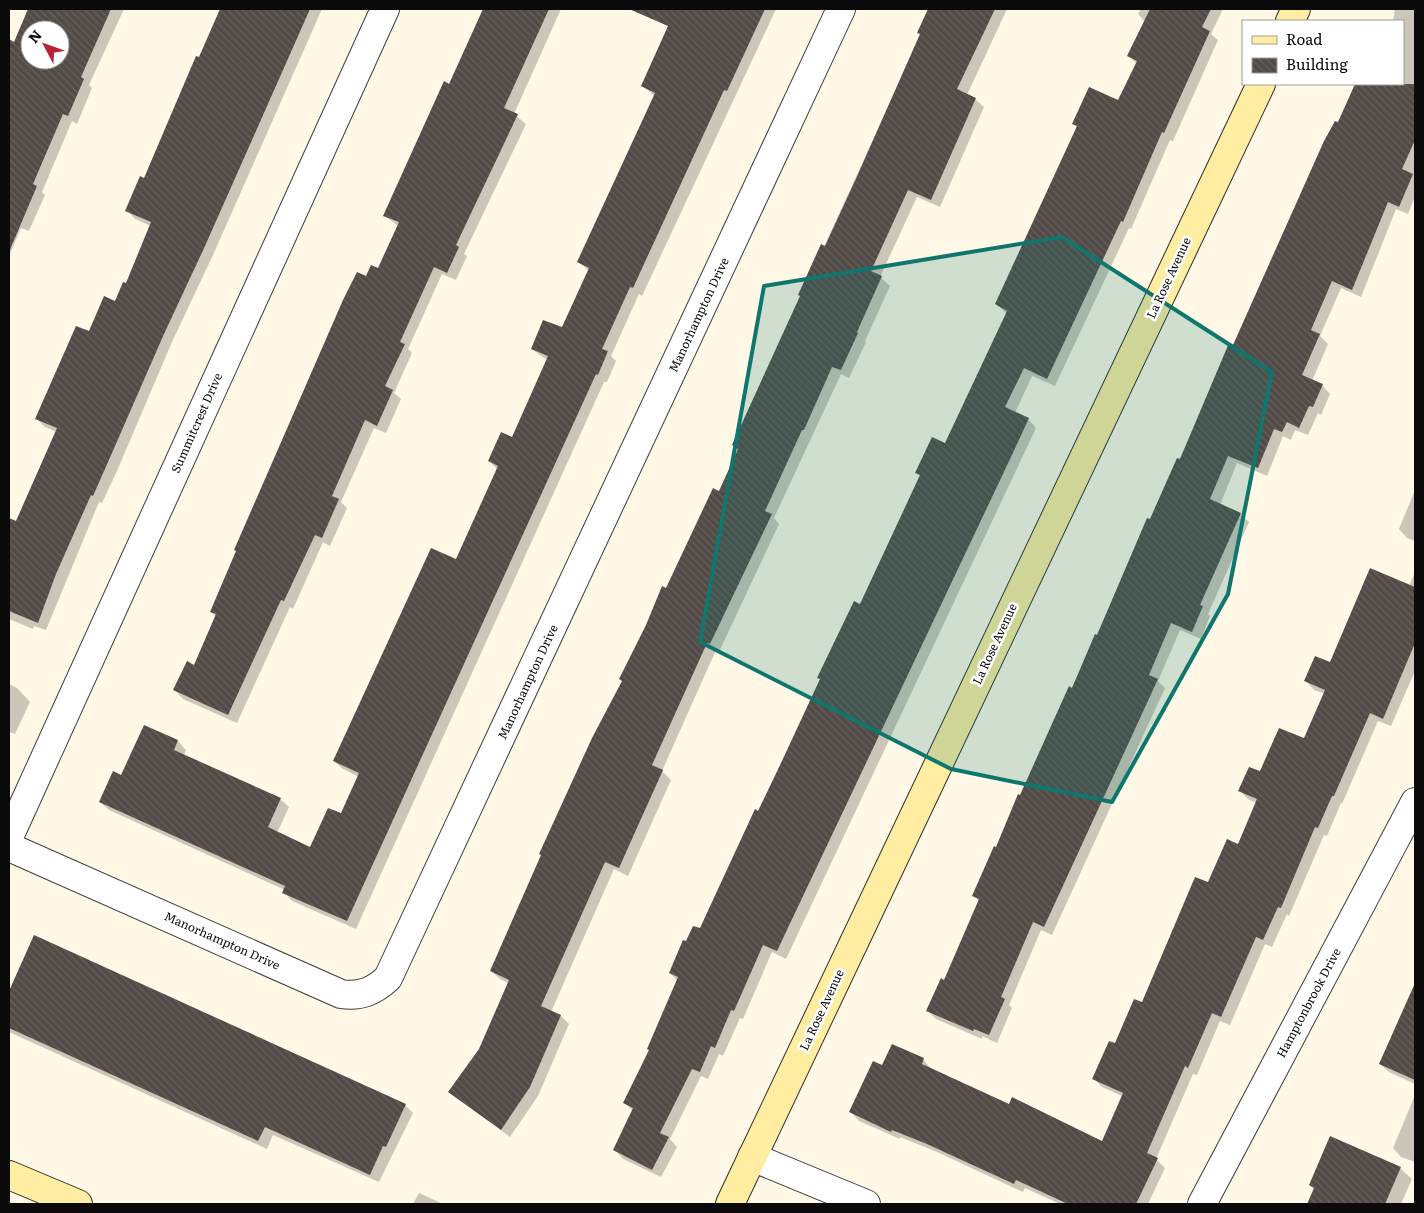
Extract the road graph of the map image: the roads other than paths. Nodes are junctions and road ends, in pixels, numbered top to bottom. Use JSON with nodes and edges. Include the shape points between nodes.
{"nodes":[{"id":1,"x":385,"y":9,"type":"edge"},
{"id":2,"x":841,"y":9,"type":"edge"},
{"id":3,"x":1261,"y":85,"type":"edge"},
{"id":4,"x":1415,"y":802,"type":"edge"},
{"id":5,"x":9,"y":837,"type":"edge"},
{"id":6,"x":9,"y":847,"type":"edge"},
{"id":7,"x":752,"y":1157,"type":"junction"},
{"id":8,"x":9,"y":1175,"type":"edge"},
{"id":9,"x":78,"y":1204,"type":"edge"},
{"id":10,"x":730,"y":1204,"type":"edge"},
{"id":11,"x":866,"y":1204,"type":"edge"},
{"id":12,"x":1202,"y":1204,"type":"edge"}],
"edges":[{"from":1,"to":5,"type":"street","name":"Summitcrest Drive"},
{"from":2,"to":6,"type":"street","name":"Manorhampton Drive","via":[[388,978],[366,993],[354,996],[341,994]]},
{"from":3,"to":7,"type":"street","name":"La Rose Avenue"},
{"from":4,"to":12,"type":"street","name":"Hamptonbrook Drive"},
{"from":7,"to":10,"type":"street","name":"La Rose Avenue"},
{"from":7,"to":11,"type":"street"},
{"from":8,"to":9,"type":"street"}]}
